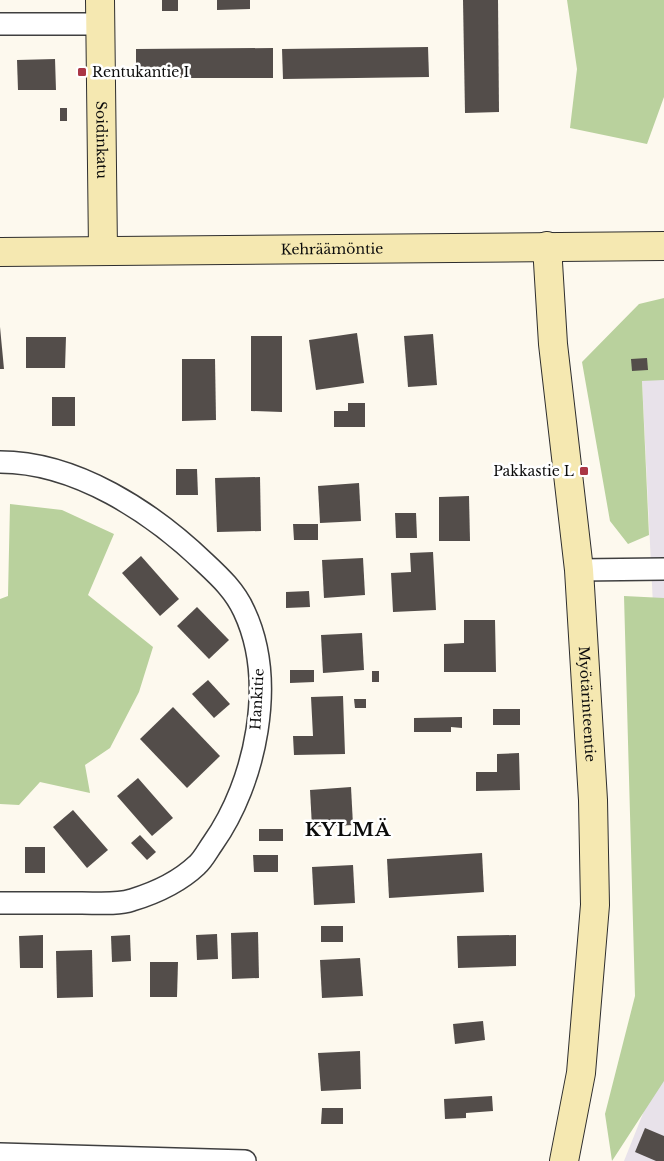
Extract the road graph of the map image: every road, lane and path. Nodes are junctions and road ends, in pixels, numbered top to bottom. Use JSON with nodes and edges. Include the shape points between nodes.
{"nodes":[{"id":1,"x":100,"y":12,"type":"edge"},
{"id":2,"x":0,"y":24,"type":"edge"},
{"id":3,"x":547,"y":246,"type":"junction"},
{"id":4,"x":664,"y":246,"type":"edge"},
{"id":5,"x":103,"y":250,"type":"junction"},
{"id":6,"x":0,"y":252,"type":"edge"},
{"id":7,"x":0,"y":462,"type":"edge"},
{"id":8,"x":664,"y":569,"type":"edge"},
{"id":9,"x":579,"y":570,"type":"junction"},
{"id":10,"x":0,"y":904,"type":"edge"},
{"id":11,"x":0,"y":1154,"type":"edge"},
{"id":12,"x":245,"y":1161,"type":"edge"},
{"id":13,"x":564,"y":1161,"type":"edge"}],
"edges":[{"from":1,"to":2,"type":"street"},
{"from":1,"to":5,"type":"street","name":"Soidinkatu"},
{"from":3,"to":4,"type":"street","name":"Kehräämöntie"},
{"from":3,"to":5,"type":"street","name":"Kehräämöntie"},
{"from":3,"to":9,"type":"street","name":"Myötärinteentie","via":[[552,344]]},
{"from":5,"to":6,"type":"street","name":"Kehräämöntie"},
{"from":7,"to":10,"type":"street","name":"Hankitie","via":[[50,468],[90,483],[157,522],[228,585],[253,632],[259,668],[258,724],[236,804],[198,865],[166,887],[130,901]]},
{"from":8,"to":9,"type":"street"},
{"from":9,"to":13,"type":"street","name":"Myötärinteentie","via":[[595,905],[581,1073]]},
{"from":11,"to":12,"type":"street"}]}
